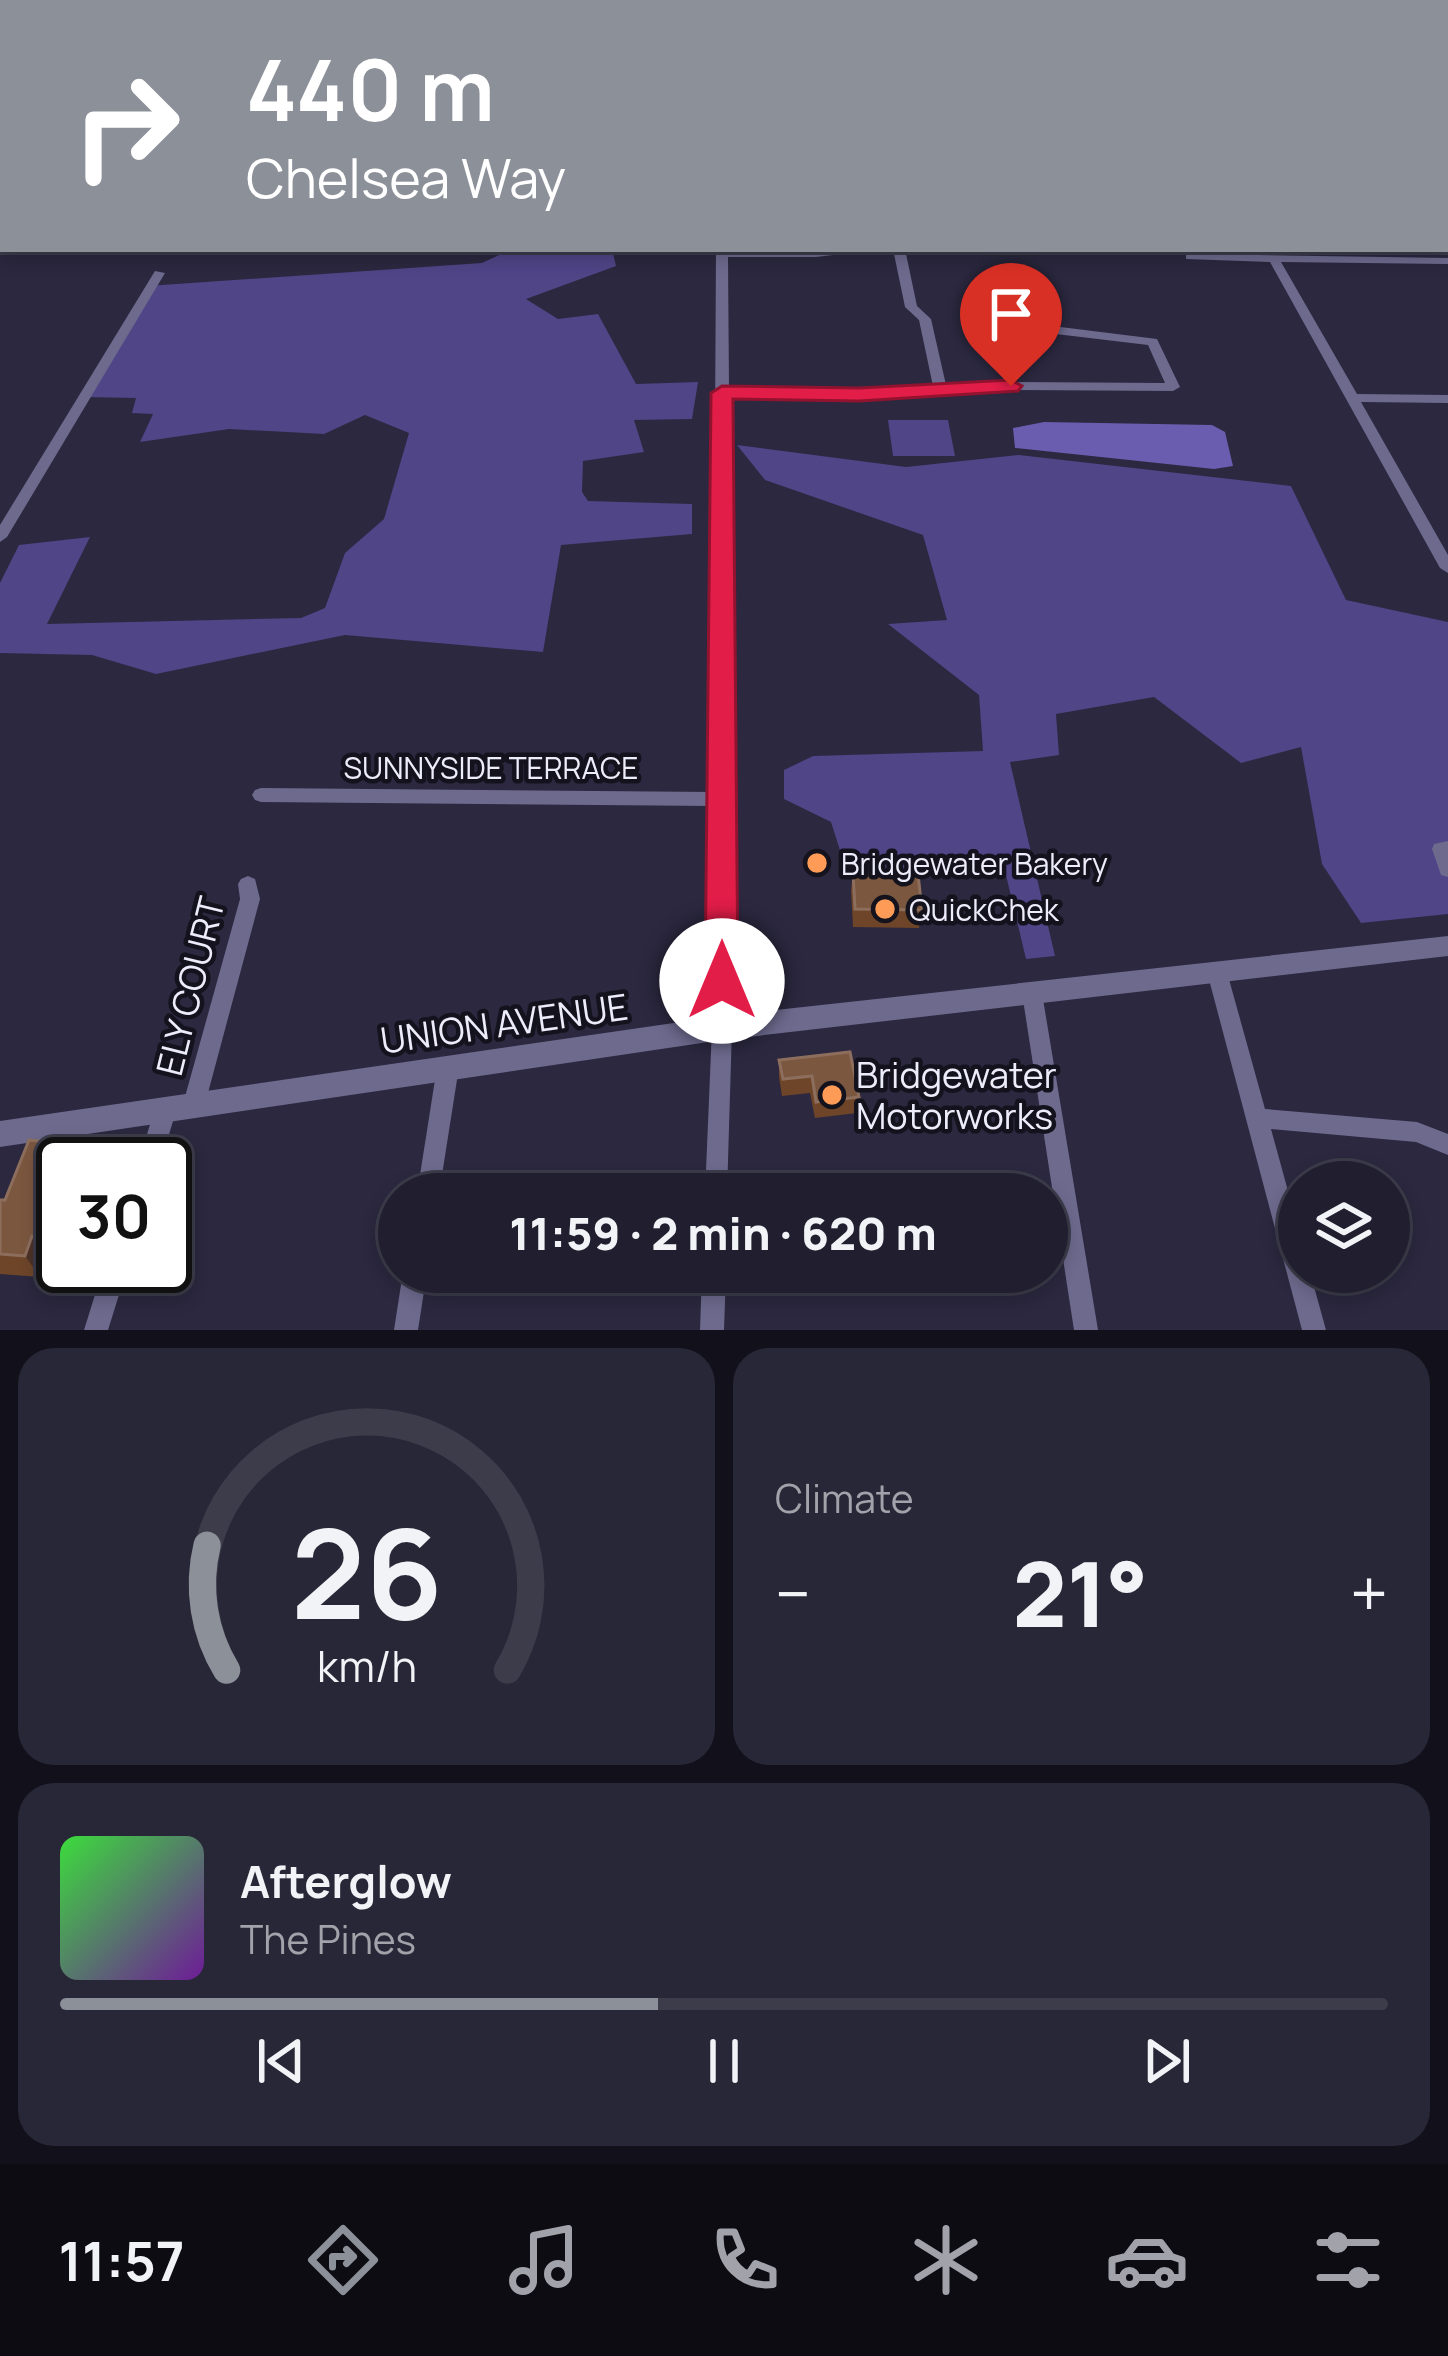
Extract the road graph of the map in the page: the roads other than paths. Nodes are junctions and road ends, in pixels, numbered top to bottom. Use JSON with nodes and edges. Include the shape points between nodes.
{"nodes":[{"id":1,"x":722,"y":252,"type":"edge"},
{"id":2,"x":753,"y":252,"type":"edge"},
{"id":3,"x":833,"y":252,"type":"edge"},
{"id":4,"x":900,"y":252,"type":"edge"},
{"id":5,"x":1190,"y":257,"type":"dead end"},
{"id":6,"x":1274,"y":260,"type":"junction"},
{"id":7,"x":1448,"y":261,"type":"edge"},
{"id":8,"x":159,"y":273,"type":"dead end"},
{"id":9,"x":1011,"y":386,"type":"junction"},
{"id":10,"x":940,"y":388,"type":"junction"},
{"id":11,"x":722,"y":393,"type":"junction"},
{"id":12,"x":1352,"y":398,"type":"junction"},
{"id":13,"x":1448,"y":399,"type":"edge"},
{"id":14,"x":0,"y":537,"type":"edge"},
{"id":15,"x":1448,"y":568,"type":"edge"},
{"id":16,"x":261,"y":794,"type":"dead end"},
{"id":17,"x":722,"y":799,"type":"junction"},
{"id":18,"x":1448,"y":848,"type":"edge"},
{"id":19,"x":1448,"y":870,"type":"edge"},
{"id":20,"x":248,"y":884,"type":"dead end"},
{"id":21,"x":1448,"y":946,"type":"edge"},
{"id":22,"x":1217,"y":972,"type":"junction"},
{"id":23,"x":1032,"y":993,"type":"junction"},
{"id":24,"x":722,"y":1028,"type":"junction"},
{"id":25,"x":448,"y":1067,"type":"junction"},
{"id":26,"x":180,"y":1106,"type":"junction"},
{"id":27,"x":1256,"y":1118,"type":"junction"},
{"id":28,"x":0,"y":1134,"type":"edge"},
{"id":29,"x":163,"y":1137,"type":"edge"},
{"id":30,"x":1448,"y":1145,"type":"edge"},
{"id":31,"x":431,"y":1173,"type":"edge"},
{"id":32,"x":717,"y":1173,"type":"edge"},
{"id":33,"x":108,"y":1293,"type":"edge"},
{"id":34,"x":412,"y":1293,"type":"edge"},
{"id":35,"x":713,"y":1293,"type":"edge"},
{"id":36,"x":96,"y":1330,"type":"edge"},
{"id":37,"x":406,"y":1330,"type":"edge"},
{"id":38,"x":712,"y":1330,"type":"edge"},
{"id":39,"x":1086,"y":1330,"type":"edge"},
{"id":40,"x":1314,"y":1330,"type":"edge"}],
"edges":[{"from":1,"to":11,"type":"street"},
{"from":2,"to":3,"type":"street"},
{"from":4,"to":10,"type":"street"},
{"from":5,"to":6,"type":"street"},
{"from":6,"to":7,"type":"street"},
{"from":6,"to":12,"type":"street"},
{"from":8,"to":14,"type":"street"},
{"from":9,"to":9,"type":"street","via":[[1057,387],[1173,387],[1153,342],[1004,324],[995,328]]},
{"from":9,"to":10,"type":"street"},
{"from":10,"to":11,"type":"street"},
{"from":11,"to":17,"type":"street"},
{"from":12,"to":13,"type":"street"},
{"from":12,"to":15,"type":"street"},
{"from":16,"to":17,"type":"street","name":"SUNNYSIDE TERRACE"},
{"from":17,"to":24,"type":"street"},
{"from":18,"to":19,"type":"street","via":[[1441,849]]},
{"from":20,"to":26,"type":"street","name":"ELY COURT","via":[[250,899]]},
{"from":21,"to":22,"type":"street","name":"UNION AVENUE"},
{"from":22,"to":23,"type":"street","name":"UNION AVENUE"},
{"from":22,"to":27,"type":"street"},
{"from":23,"to":24,"type":"street","name":"UNION AVENUE"},
{"from":23,"to":39,"type":"street"},
{"from":24,"to":25,"type":"street","name":"UNION AVENUE"},
{"from":24,"to":32,"type":"street"},
{"from":25,"to":26,"type":"street","name":"UNION AVENUE"},
{"from":25,"to":31,"type":"street"},
{"from":26,"to":28,"type":"street","name":"UNION AVENUE"},
{"from":26,"to":29,"type":"street","name":"ELY COURT"},
{"from":27,"to":30,"type":"street","via":[[1417,1132]]},
{"from":27,"to":40,"type":"street"},
{"from":33,"to":36,"type":"street"},
{"from":34,"to":37,"type":"street"},
{"from":35,"to":38,"type":"street"}]}
